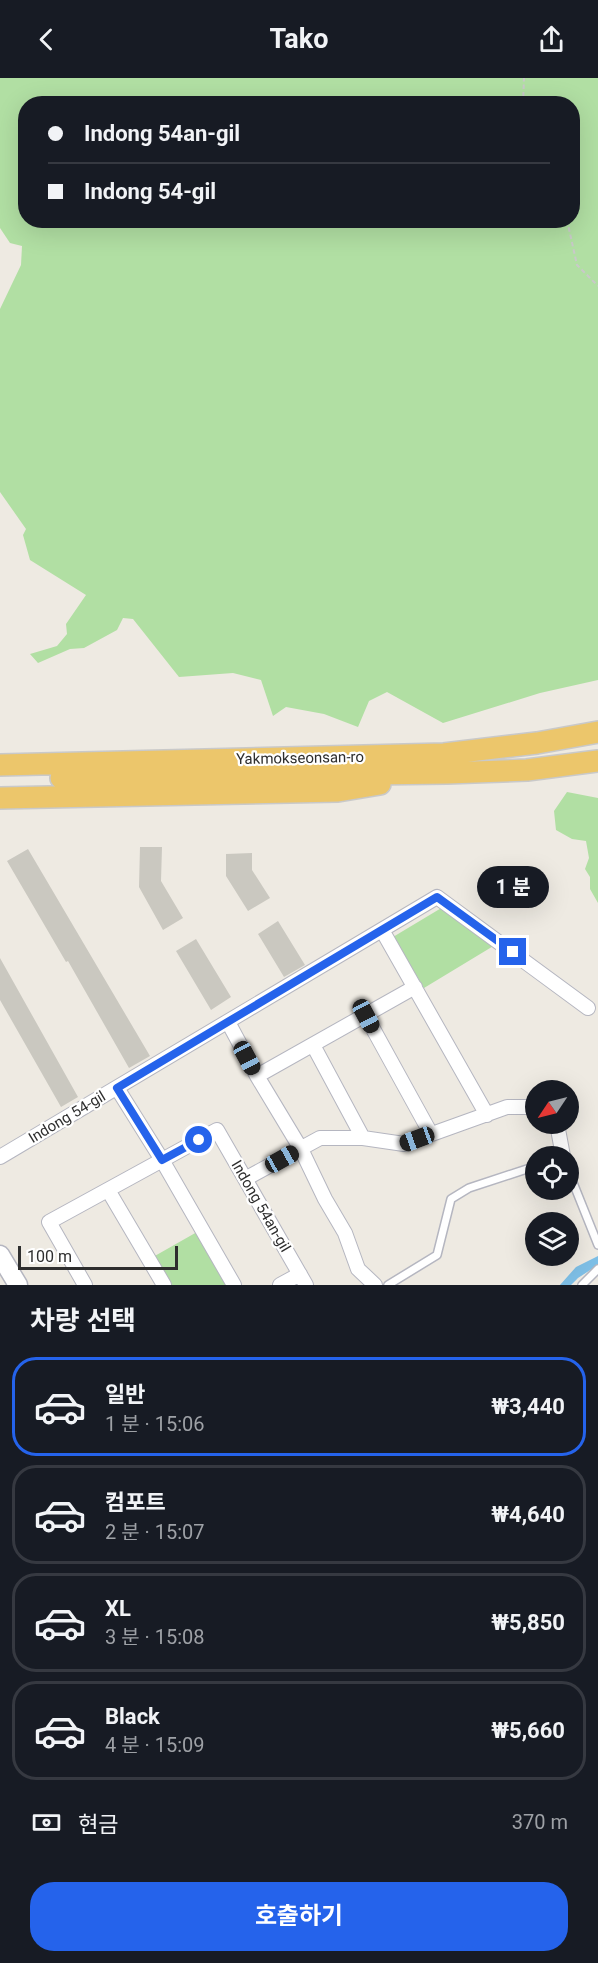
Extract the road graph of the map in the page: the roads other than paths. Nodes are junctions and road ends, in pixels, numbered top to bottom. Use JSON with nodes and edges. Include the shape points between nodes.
{"nodes":[{"id":1,"x":598,"y":732,"type":"edge"},
{"id":2,"x":0,"y":753,"type":"edge"},
{"id":3,"x":598,"y":761,"type":"edge"},
{"id":4,"x":445,"y":764,"type":"junction"},
{"id":5,"x":0,"y":765,"type":"edge"},
{"id":6,"x":0,"y":779,"type":"edge"},
{"id":7,"x":0,"y":798,"type":"edge"},
{"id":8,"x":382,"y":930,"type":"junction"},
{"id":9,"x":415,"y":987,"type":"junction"},
{"id":10,"x":593,"y":1009,"type":"edge"},
{"id":11,"x":366,"y":1016,"type":"junction"},
{"id":12,"x":228,"y":1022,"type":"junction"},
{"id":13,"x":314,"y":1045,"type":"junction"},
{"id":14,"x":257,"y":1076,"type":"junction"},
{"id":15,"x":117,"y":1088,"type":"junction"},
{"id":16,"x":525,"y":1107,"type":"edge"},
{"id":17,"x":487,"y":1114,"type":"junction"},
{"id":18,"x":431,"y":1134,"type":"junction"},
{"id":19,"x":363,"y":1138,"type":"junction"},
{"id":20,"x":301,"y":1149,"type":"junction"},
{"id":21,"x":0,"y":1157,"type":"edge"},
{"id":22,"x":162,"y":1160,"type":"junction"},
{"id":23,"x":525,"y":1170,"type":"edge"},
{"id":24,"x":245,"y":1179,"type":"junction"},
{"id":25,"x":108,"y":1190,"type":"junction"},
{"id":26,"x":579,"y":1199,"type":"edge"},
{"id":27,"x":598,"y":1245,"type":"edge"},
{"id":28,"x":0,"y":1255,"type":"edge"},
{"id":29,"x":598,"y":1269,"type":"edge"},
{"id":30,"x":303,"y":1279,"type":"edge"},
{"id":31,"x":18,"y":1285,"type":"edge"},
{"id":32,"x":85,"y":1285,"type":"edge"},
{"id":33,"x":164,"y":1285,"type":"edge"},
{"id":34,"x":234,"y":1285,"type":"edge"},
{"id":35,"x":280,"y":1285,"type":"edge"},
{"id":36,"x":375,"y":1285,"type":"edge"},
{"id":37,"x":388,"y":1285,"type":"edge"},
{"id":38,"x":582,"y":1285,"type":"edge"}],
"edges":[{"from":1,"to":4,"type":"highway","name":"Yakmokseonsan-ro"},
{"from":2,"to":4,"type":"highway","via":[[205,747]]},
{"from":3,"to":4,"type":"highway","name":"Yakmokseonsan-ro","via":[[527,770]]},
{"from":4,"to":5,"type":"highway","name":"Yakmokseonsan-ro"},
{"from":4,"to":6,"type":"highway","name":"Yakmokseonsan-ro"},
{"from":4,"to":7,"type":"highway","via":[[338,792]]},
{"from":8,"to":9,"type":"street"},
{"from":8,"to":10,"type":"street","name":"Indong 54-gil","via":[[437,897]]},
{"from":8,"to":12,"type":"street","name":"Indong 54-gil"},
{"from":9,"to":11,"type":"street"},
{"from":9,"to":17,"type":"street"},
{"from":11,"to":13,"type":"street"},
{"from":11,"to":18,"type":"street"},
{"from":12,"to":14,"type":"street"},
{"from":12,"to":15,"type":"street","name":"Indong 54-gil"},
{"from":13,"to":14,"type":"street"},
{"from":13,"to":19,"type":"street"},
{"from":14,"to":20,"type":"street"},
{"from":15,"to":21,"type":"street","name":"Indong 54-gil"},
{"from":15,"to":22,"type":"street"},
{"from":16,"to":17,"type":"street","via":[[507,1107]]},
{"from":17,"to":18,"type":"street"},
{"from":18,"to":19,"type":"street","via":[[404,1144]]},
{"from":19,"to":20,"type":"street","via":[[321,1138]]},
{"from":20,"to":24,"type":"street"},
{"from":20,"to":36,"type":"street","via":[[345,1233],[358,1269]]},
{"from":22,"to":24,"type":"street","name":"Indong 54an-gil","via":[[218,1130]]},
{"from":22,"to":25,"type":"street","name":"Indong 54an-gil"},
{"from":22,"to":34,"type":"street"},
{"from":23,"to":37,"type":"lane","via":[[469,1188],[451,1199],[437,1255]]},
{"from":24,"to":30,"type":"street","name":"Indong 54an-gil"},
{"from":25,"to":32,"type":"street","name":"Indong 54an-gil","via":[[49,1222]]},
{"from":25,"to":33,"type":"street"},
{"from":26,"to":27,"type":"lane"},
{"from":28,"to":31,"type":"main road"},
{"from":29,"to":38,"type":"lane"},
{"from":30,"to":35,"type":"street","name":"Indong 54an-gil"}]}
